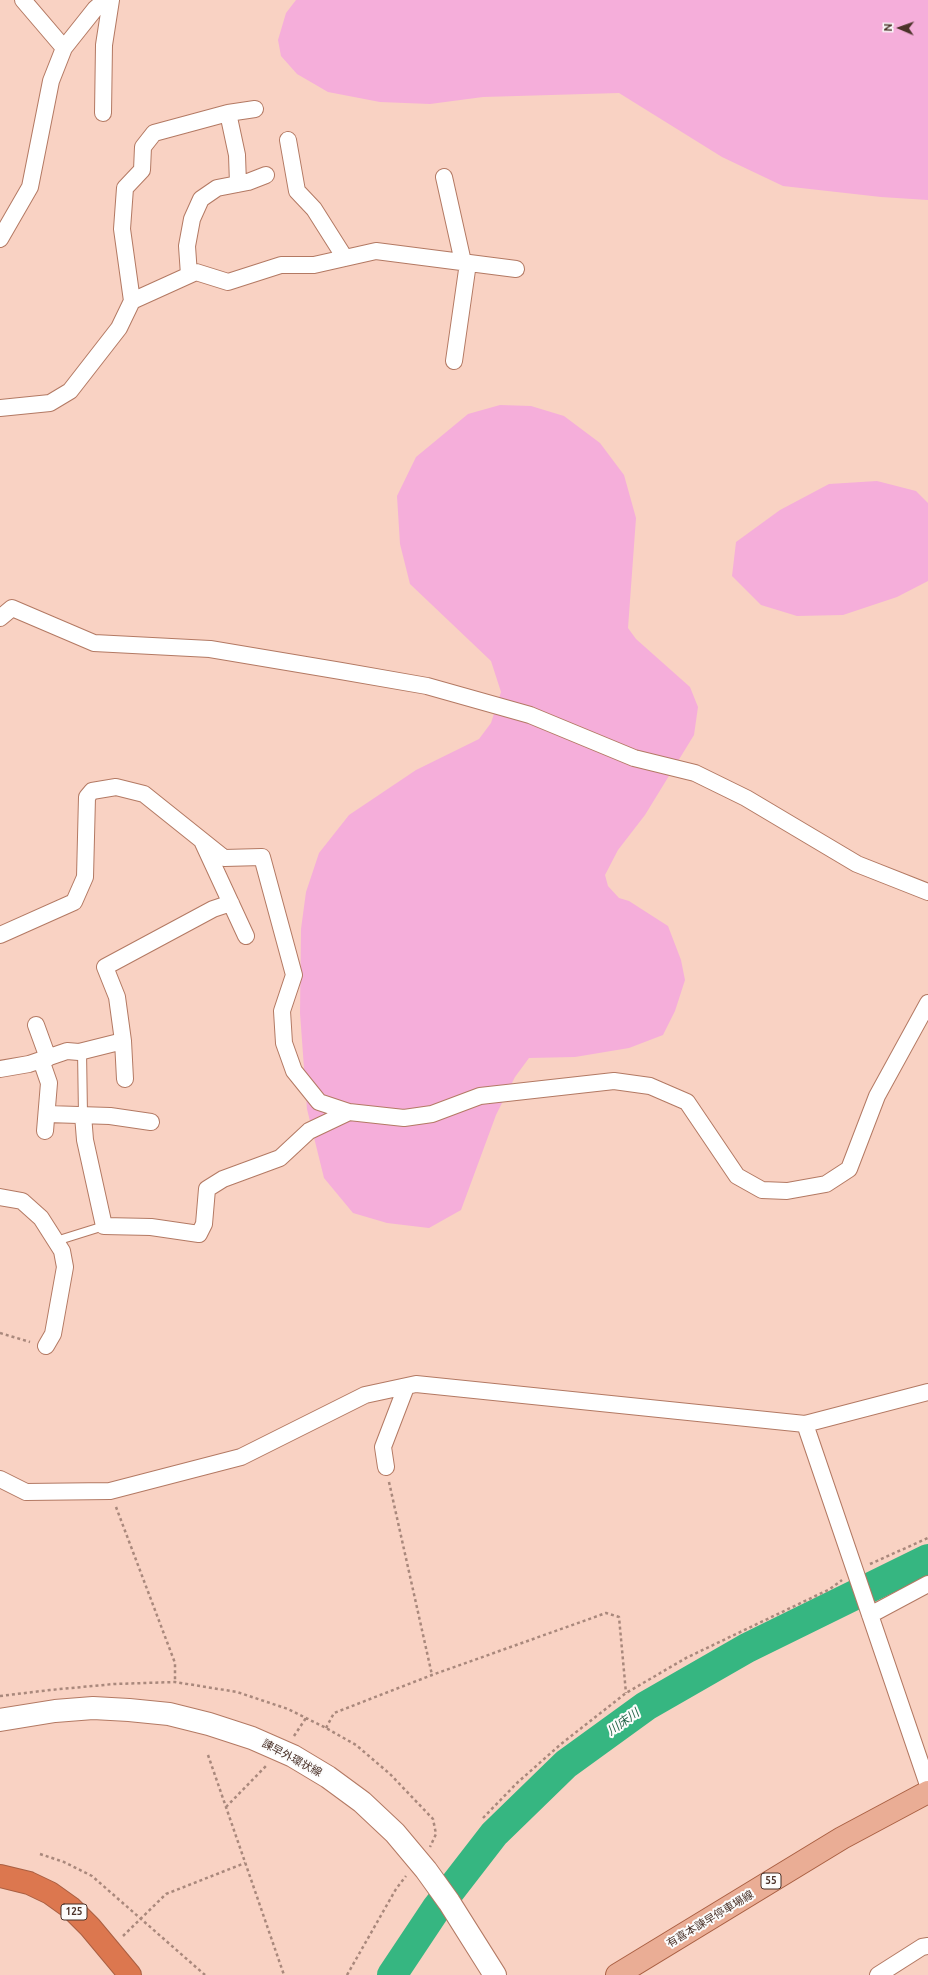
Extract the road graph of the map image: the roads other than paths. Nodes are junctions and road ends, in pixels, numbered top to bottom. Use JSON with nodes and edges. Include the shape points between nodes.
{"nodes":[{"id":1,"x":23,"y":0,"type":"edge"},
{"id":2,"x":105,"y":0,"type":"edge"},
{"id":3,"x":111,"y":0,"type":"edge"},
{"id":4,"x":64,"y":48,"type":"junction"},
{"id":5,"x":255,"y":109,"type":"dead end"},
{"id":6,"x":103,"y":113,"type":"dead end"},
{"id":7,"x":228,"y":113,"type":"junction"},
{"id":8,"x":288,"y":140,"type":"dead end"},
{"id":9,"x":266,"y":175,"type":"dead end"},
{"id":10,"x":444,"y":177,"type":"dead end"},
{"id":11,"x":238,"y":184,"type":"junction"},
{"id":12,"x":0,"y":239,"type":"edge"},
{"id":13,"x":345,"y":258,"type":"junction"},
{"id":14,"x":466,"y":262,"type":"junction"},
{"id":15,"x":516,"y":269,"type":"dead end"},
{"id":16,"x":189,"y":275,"type":"junction"},
{"id":17,"x":132,"y":301,"type":"junction"},
{"id":18,"x":454,"y":361,"type":"dead end"},
{"id":19,"x":0,"y":408,"type":"edge"},
{"id":20,"x":0,"y":618,"type":"edge"},
{"id":21,"x":202,"y":840,"type":"junction"},
{"id":22,"x":928,"y":892,"type":"edge"},
{"id":23,"x":231,"y":903,"type":"junction"},
{"id":24,"x":0,"y":935,"type":"edge"},
{"id":25,"x":246,"y":936,"type":"dead end"},
{"id":26,"x":928,"y":1003,"type":"edge"},
{"id":27,"x":36,"y":1025,"type":"dead end"},
{"id":28,"x":123,"y":1040,"type":"junction"},
{"id":29,"x":82,"y":1052,"type":"junction"},
{"id":30,"x":44,"y":1059,"type":"junction"},
{"id":31,"x":0,"y":1069,"type":"edge"},
{"id":32,"x":125,"y":1079,"type":"dead end"},
{"id":33,"x":349,"y":1112,"type":"junction"},
{"id":34,"x":47,"y":1114,"type":"junction"},
{"id":35,"x":83,"y":1116,"type":"junction"},
{"id":36,"x":151,"y":1122,"type":"dead end"},
{"id":37,"x":45,"y":1130,"type":"dead end"},
{"id":38,"x":0,"y":1197,"type":"edge"},
{"id":39,"x":104,"y":1226,"type":"junction"},
{"id":40,"x":56,"y":1241,"type":"junction"},
{"id":41,"x":46,"y":1346,"type":"road end"},
{"id":42,"x":406,"y":1386,"type":"junction"},
{"id":43,"x":928,"y":1392,"type":"edge"},
{"id":44,"x":805,"y":1424,"type":"junction"},
{"id":45,"x":386,"y":1467,"type":"road end"},
{"id":46,"x":0,"y":1479,"type":"edge"},
{"id":47,"x":928,"y":1584,"type":"edge"},
{"id":48,"x":870,"y":1614,"type":"junction"},
{"id":49,"x":0,"y":1720,"type":"edge"},
{"id":50,"x":928,"y":1785,"type":"edge"},
{"id":51,"x":928,"y":1792,"type":"edge"},
{"id":52,"x":0,"y":1876,"type":"edge"},
{"id":53,"x":928,"y":1946,"type":"edge"},
{"id":54,"x":130,"y":1975,"type":"edge"},
{"id":55,"x":496,"y":1975,"type":"edge"},
{"id":56,"x":617,"y":1975,"type":"edge"},
{"id":57,"x":878,"y":1975,"type":"edge"}],
"edges":[{"from":1,"to":4,"type":"street"},
{"from":2,"to":4,"type":"street"},
{"from":3,"to":6,"type":"street","via":[[104,45]]},
{"from":4,"to":12,"type":"street","via":[[51,81],[30,188]]},
{"from":5,"to":7,"type":"street"},
{"from":7,"to":11,"type":"street","via":[[237,155]]},
{"from":7,"to":17,"type":"street","via":[[154,133],[143,147],[142,170],[125,188],[122,229]]},
{"from":8,"to":13,"type":"street","via":[[297,191],[314,209]]},
{"from":9,"to":11,"type":"street"},
{"from":10,"to":14,"type":"street"},
{"from":11,"to":16,"type":"street","via":[[217,188],[201,199],[192,219],[187,246]]},
{"from":13,"to":14,"type":"street","via":[[376,251]]},
{"from":13,"to":16,"type":"street","via":[[314,265],[282,265],[228,282],[196,272]]},
{"from":14,"to":15,"type":"street"},
{"from":14,"to":18,"type":"street"},
{"from":16,"to":17,"type":"street"},
{"from":17,"to":19,"type":"street","via":[[119,328],[70,391],[50,403]]},
{"from":20,"to":22,"type":"street","via":[[12,608],[94,643],[210,649],[427,686],[530,715],[634,758],[695,773],[746,798],[857,864]]},
{"from":21,"to":23,"type":"street"},
{"from":21,"to":24,"type":"street","via":[[144,794],[116,787],[92,791],[88,797],[85,877],[74,902]]},
{"from":21,"to":33,"type":"street","via":[[224,858],[262,857],[294,975],[282,1011],[284,1043],[294,1070],[319,1102]]},
{"from":23,"to":25,"type":"street"},
{"from":23,"to":28,"type":"street","via":[[213,909],[106,967],[117,997]]},
{"from":26,"to":33,"type":"street","via":[[877,1096],[849,1169],[826,1184],[788,1191],[762,1190],[737,1176],[687,1102],[650,1086],[614,1082],[480,1096],[432,1114],[404,1118]]},
{"from":27,"to":30,"type":"street"},
{"from":28,"to":29,"type":"street"},
{"from":28,"to":32,"type":"street"},
{"from":29,"to":30,"type":"street","via":[[66,1051]]},
{"from":29,"to":35,"type":"lane"},
{"from":30,"to":31,"type":"street"},
{"from":30,"to":34,"type":"street","via":[[49,1083]]},
{"from":33,"to":39,"type":"street","via":[[309,1131],[280,1158],[222,1179],[207,1189],[204,1224],[199,1234],[151,1227]]},
{"from":34,"to":35,"type":"street"},
{"from":34,"to":37,"type":"street"},
{"from":35,"to":36,"type":"street","via":[[110,1116]]},
{"from":35,"to":39,"type":"street","via":[[85,1140]]},
{"from":38,"to":40,"type":"street","via":[[22,1201],[41,1218]]},
{"from":39,"to":40,"type":"lane"},
{"from":40,"to":41,"type":"street","via":[[62,1251],[65,1267],[53,1334]]},
{"from":42,"to":44,"type":"street","via":[[416,1384]]},
{"from":42,"to":45,"type":"street","via":[[383,1447]]},
{"from":42,"to":46,"type":"street","via":[[365,1395],[241,1457],[110,1491],[26,1492]]},
{"from":43,"to":44,"type":"street"},
{"from":44,"to":48,"type":"street"},
{"from":47,"to":48,"type":"street"},
{"from":48,"to":50,"type":"street"},
{"from":49,"to":55,"type":"main road","name":"諫早外環状線","via":[[93,1708],[129,1710],[176,1716],[209,1724],[252,1738],[293,1756],[362,1802],[395,1833],[416,1872],[469,1932]]},
{"from":51,"to":56,"type":"main road","name":"有喜本諫早停車場線","number":"55","via":[[842,1838]]},
{"from":52,"to":54,"type":"highway","number":"125","via":[[29,1883],[50,1892],[90,1927]]},
{"from":53,"to":57,"type":"street","via":[[922,1947]]}]}
